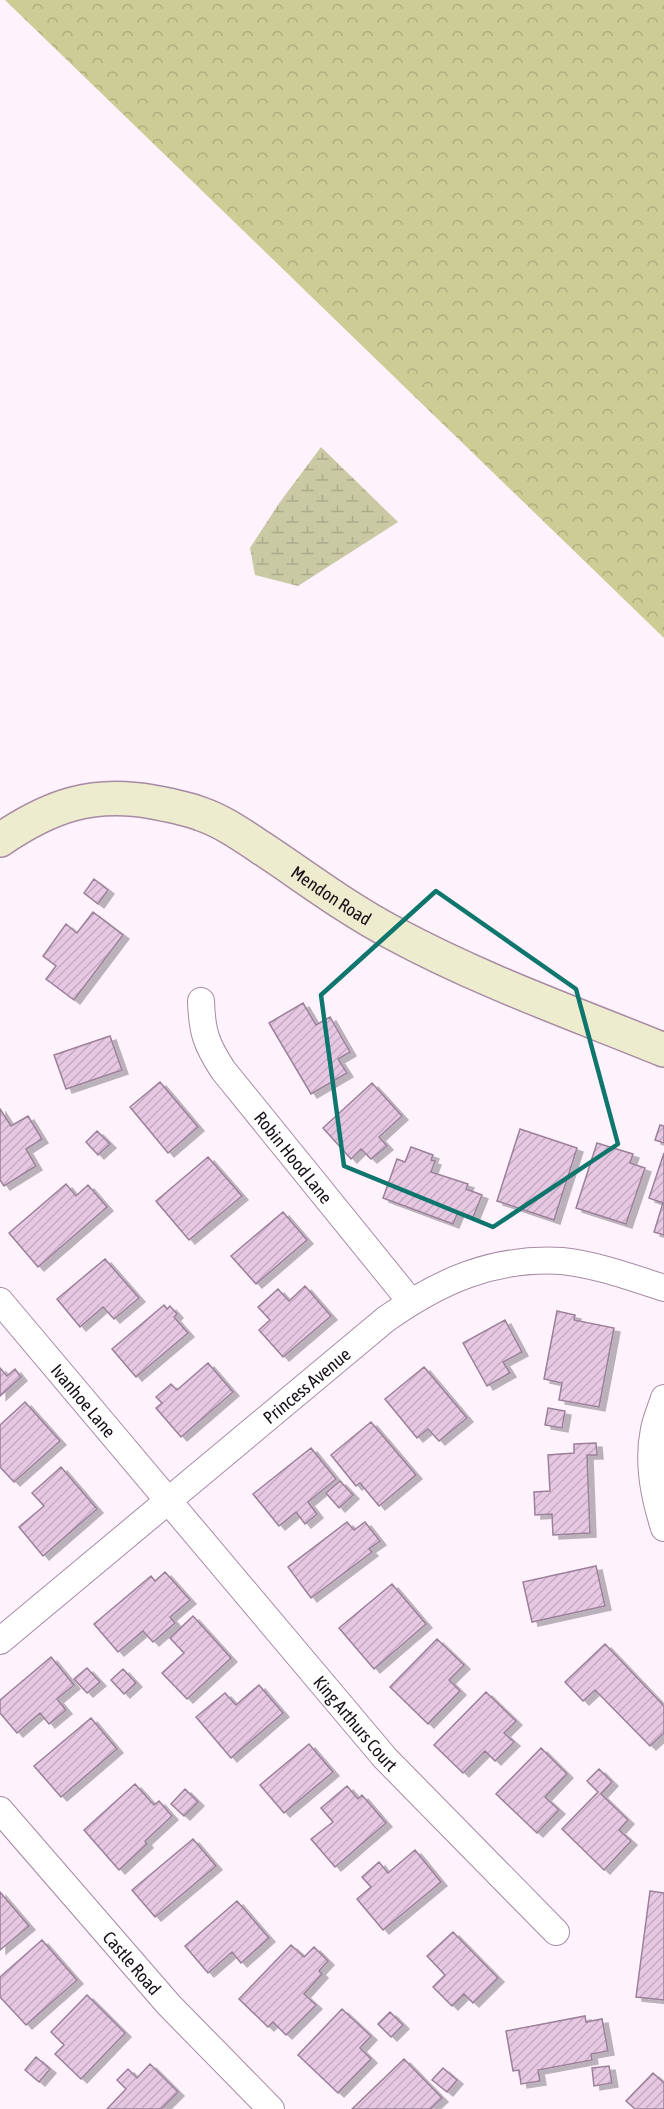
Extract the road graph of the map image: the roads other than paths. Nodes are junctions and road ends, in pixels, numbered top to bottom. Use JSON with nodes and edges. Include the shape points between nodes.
{"nodes":[{"id":1,"x":0,"y":840,"type":"edge"},
{"id":2,"x":201,"y":1001,"type":"dead end"},
{"id":3,"x":664,"y":1050,"type":"edge"},
{"id":4,"x":664,"y":1288,"type":"edge"},
{"id":5,"x":0,"y":1301,"type":"edge"},
{"id":6,"x":411,"y":1302,"type":"junction"},
{"id":7,"x":664,"y":1398,"type":"edge"},
{"id":8,"x":167,"y":1502,"type":"junction"},
{"id":9,"x":664,"y":1528,"type":"edge"},
{"id":10,"x":0,"y":1641,"type":"edge"},
{"id":11,"x":0,"y":1810,"type":"edge"},
{"id":12,"x":556,"y":1932,"type":"dead end"},
{"id":13,"x":271,"y":2109,"type":"edge"}],
"edges":[{"from":1,"to":3,"type":"street","name":"Mendon Road","via":[[48,812],[103,798],[133,798],[203,814],[401,937],[477,974]]},
{"from":2,"to":6,"type":"street","name":"Robin Hood Lane","via":[[209,1049],[223,1070]]},
{"from":4,"to":6,"type":"street","name":"Princess Avenue","via":[[563,1262],[528,1262],[466,1274]]},
{"from":5,"to":8,"type":"street","name":"Ivanhoe Lane"},
{"from":6,"to":8,"type":"street","name":"Princess Avenue"},
{"from":7,"to":9,"type":"street","via":[[651,1455],[652,1479]]},
{"from":8,"to":10,"type":"street","name":"Princess Avenue"},
{"from":8,"to":12,"type":"street","name":"King Arthurs Court","via":[[385,1758]]},
{"from":11,"to":13,"type":"street","name":"Castle Road","via":[[169,2005]]}]}
